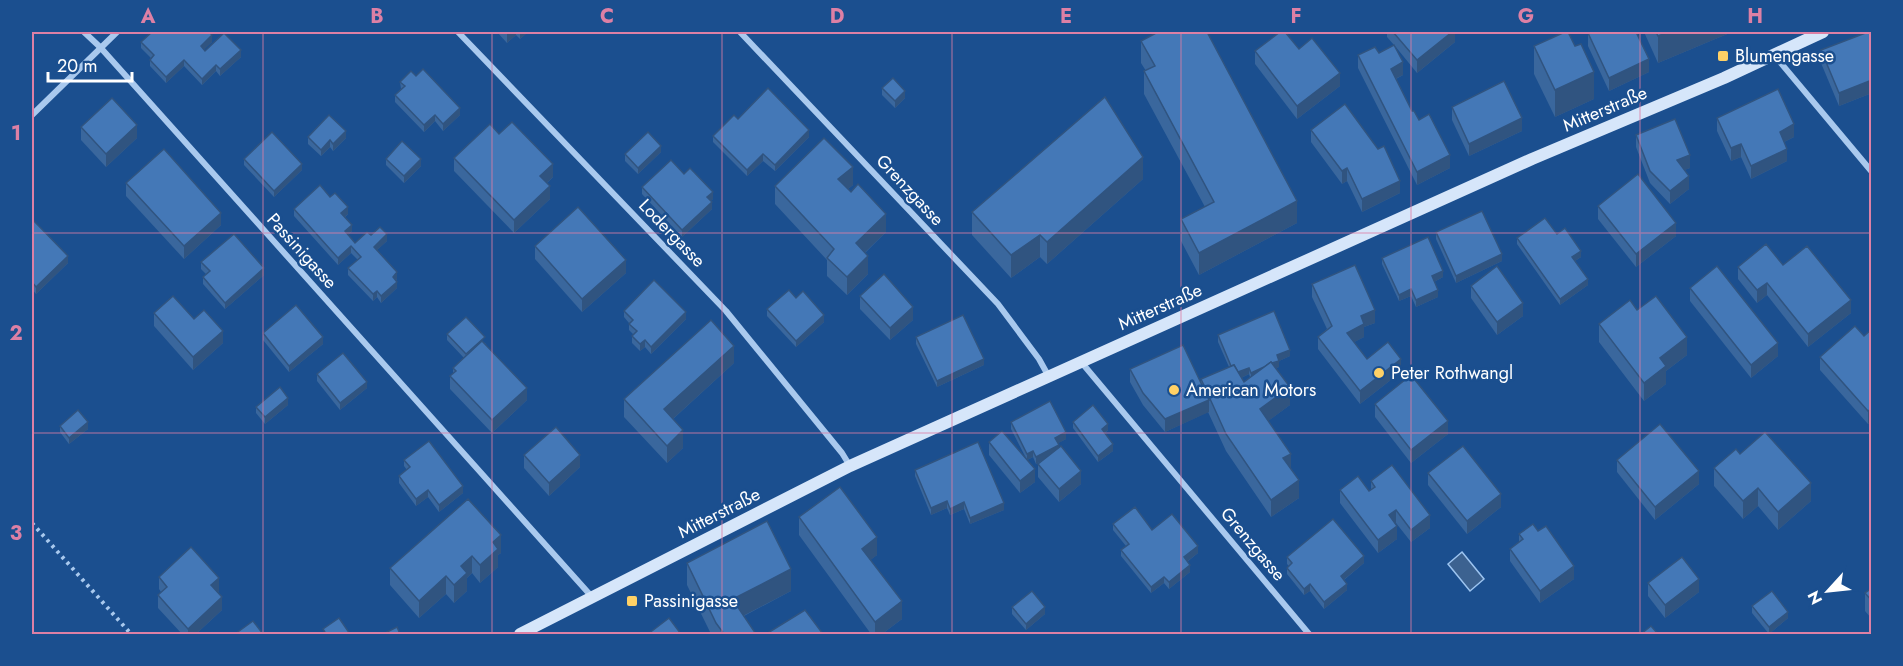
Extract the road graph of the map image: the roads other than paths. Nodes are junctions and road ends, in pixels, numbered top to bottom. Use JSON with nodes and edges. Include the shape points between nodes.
{"nodes":[{"id":1,"x":84,"y":32,"type":"edge"},
{"id":2,"x":117,"y":32,"type":"edge"},
{"id":3,"x":458,"y":32,"type":"edge"},
{"id":4,"x":740,"y":32,"type":"edge"},
{"id":5,"x":1823,"y":32,"type":"edge"},
{"id":6,"x":100,"y":47,"type":"junction"},
{"id":7,"x":1775,"y":56,"type":"junction"},
{"id":8,"x":32,"y":115,"type":"edge"},
{"id":9,"x":1872,"y":172,"type":"edge"},
{"id":10,"x":1082,"y":363,"type":"junction"},
{"id":11,"x":1049,"y":377,"type":"junction"},
{"id":12,"x":850,"y":466,"type":"junction"},
{"id":13,"x":593,"y":598,"type":"junction"},
{"id":14,"x":520,"y":634,"type":"edge"},
{"id":15,"x":1309,"y":634,"type":"edge"}],
"edges":[{"from":1,"to":6,"type":"street","name":"Passinigasse"},
{"from":2,"to":6,"type":"street"},
{"from":3,"to":12,"type":"street","name":"Lodergasse","via":[[726,311]]},
{"from":4,"to":11,"type":"street","name":"Grenzgasse","via":[[998,304]]},
{"from":5,"to":7,"type":"main road","name":"Mitterstraße"},
{"from":6,"to":8,"type":"street"},
{"from":6,"to":13,"type":"street","name":"Passinigasse"},
{"from":7,"to":9,"type":"street"},
{"from":7,"to":10,"type":"main road","name":"Mitterstraße","via":[[1532,159]]},
{"from":10,"to":11,"type":"main road","name":"Mitterstraße"},
{"from":10,"to":15,"type":"street","name":"Grenzgasse"},
{"from":11,"to":12,"type":"main road","name":"Mitterstraße"},
{"from":12,"to":13,"type":"main road","name":"Mitterstraße"},
{"from":13,"to":14,"type":"main road","name":"Mitterstraße"}]}
